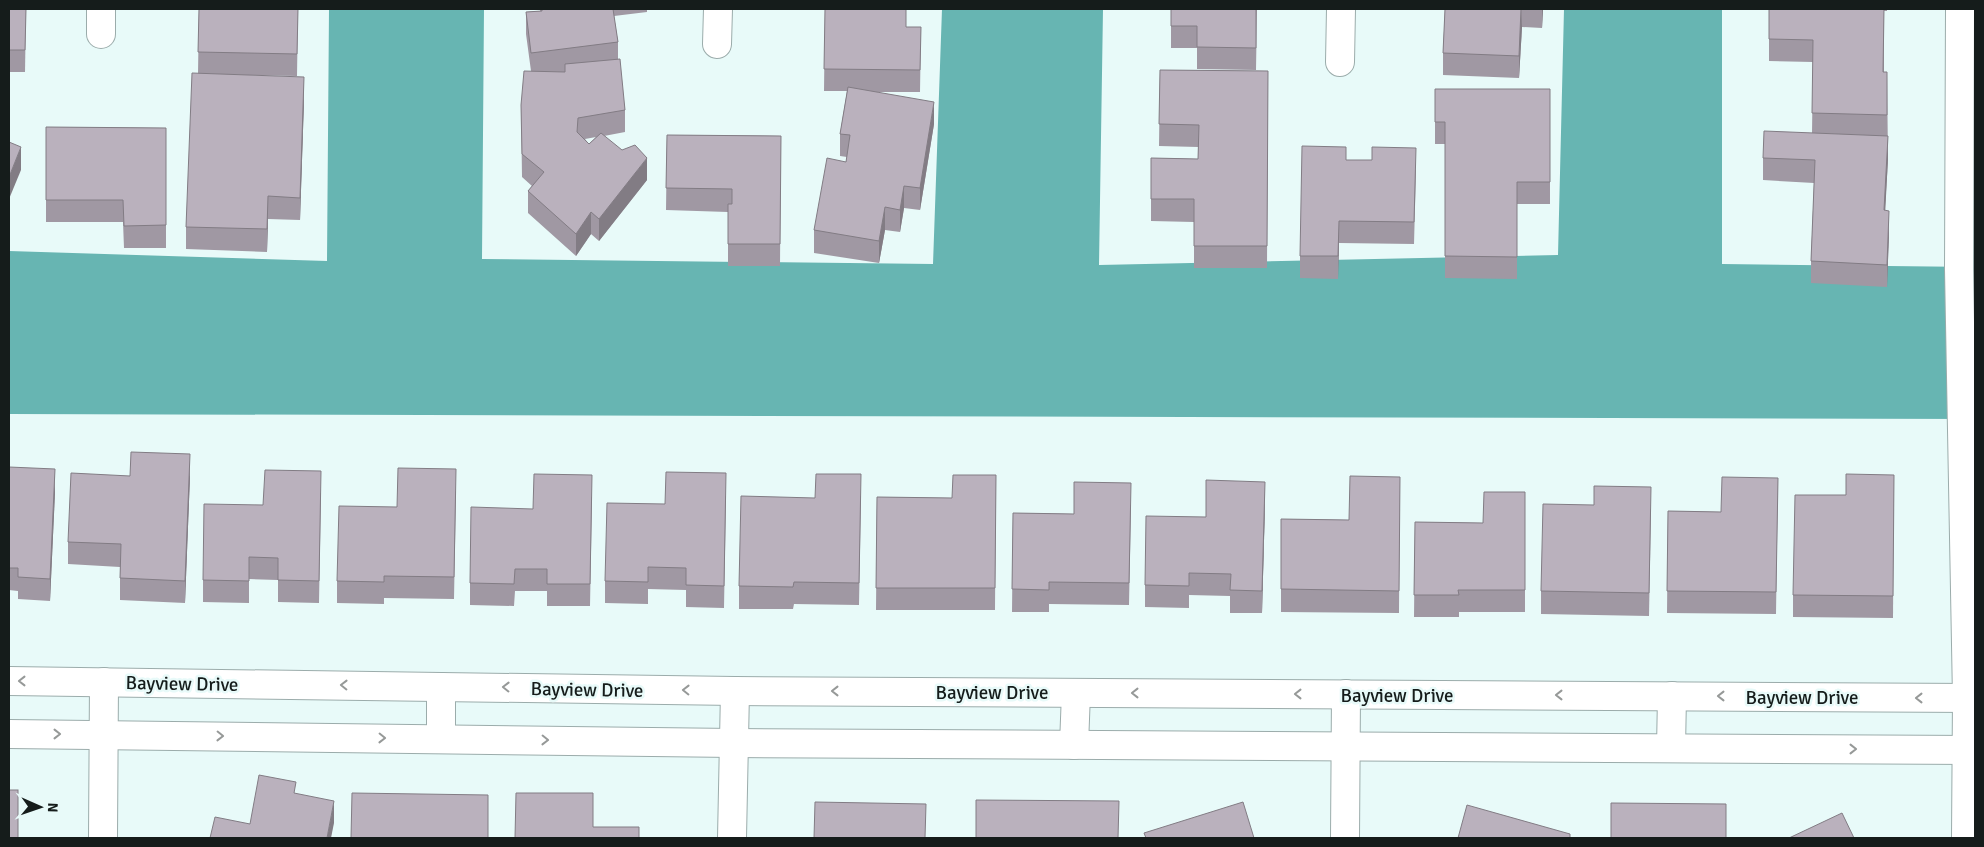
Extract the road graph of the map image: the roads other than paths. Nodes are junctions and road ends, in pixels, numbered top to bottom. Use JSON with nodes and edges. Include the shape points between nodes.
{"nodes":[{"id":1,"x":718,"y":9,"type":"edge"},
{"id":2,"x":1342,"y":9,"type":"edge"},
{"id":3,"x":1960,"y":9,"type":"edge"},
{"id":4,"x":717,"y":44,"type":"dead end"},
{"id":5,"x":1340,"y":62,"type":"dead end"},
{"id":6,"x":9,"y":681,"type":"edge"},
{"id":7,"x":104,"y":682,"type":"junction"},
{"id":8,"x":441,"y":687,"type":"junction"},
{"id":9,"x":735,"y":691,"type":"junction"},
{"id":10,"x":1076,"y":693,"type":"junction"},
{"id":11,"x":1346,"y":694,"type":"junction"},
{"id":12,"x":1672,"y":696,"type":"junction"},
{"id":13,"x":1971,"y":698,"type":"edge"},
{"id":14,"x":9,"y":734,"type":"edge"},
{"id":15,"x":104,"y":734,"type":"junction"},
{"id":16,"x":441,"y":739,"type":"junction"},
{"id":17,"x":734,"y":743,"type":"junction"},
{"id":18,"x":1074,"y":745,"type":"junction"},
{"id":19,"x":1346,"y":747,"type":"junction"},
{"id":20,"x":1671,"y":748,"type":"junction"},
{"id":21,"x":1971,"y":750,"type":"edge"},
{"id":22,"x":104,"y":838,"type":"edge"},
{"id":23,"x":732,"y":838,"type":"edge"},
{"id":24,"x":1346,"y":838,"type":"edge"},
{"id":25,"x":1966,"y":838,"type":"edge"}],
"edges":[{"from":1,"to":4,"type":"street"},
{"from":2,"to":5,"type":"street"},
{"from":3,"to":13,"type":"street","via":[[1962,506]]},
{"from":7,"to":6,"type":"street","name":"Bayview Drive","one_way":true},
{"from":8,"to":7,"type":"street","name":"Bayview Drive","one_way":true},
{"from":7,"to":15,"type":"street"},
{"from":9,"to":8,"type":"street","name":"Bayview Drive","one_way":true},
{"from":8,"to":16,"type":"street"},
{"from":10,"to":9,"type":"street","name":"Bayview Drive","one_way":true},
{"from":9,"to":17,"type":"street"},
{"from":11,"to":10,"type":"street","name":"Bayview Drive","one_way":true},
{"from":10,"to":18,"type":"street"},
{"from":12,"to":11,"type":"street","name":"Bayview Drive","one_way":true},
{"from":11,"to":19,"type":"street"},
{"from":13,"to":12,"type":"street","name":"Bayview Drive","one_way":true},
{"from":12,"to":20,"type":"street"},
{"from":13,"to":21,"type":"street"},
{"from":14,"to":15,"type":"street","one_way":true},
{"from":15,"to":16,"type":"street","one_way":true},
{"from":15,"to":22,"type":"street"},
{"from":16,"to":17,"type":"street","one_way":true},
{"from":17,"to":18,"type":"street"},
{"from":17,"to":23,"type":"street"},
{"from":18,"to":19,"type":"street"},
{"from":19,"to":20,"type":"street"},
{"from":19,"to":24,"type":"street"},
{"from":20,"to":21,"type":"street","one_way":true},
{"from":21,"to":25,"type":"street"}]}
